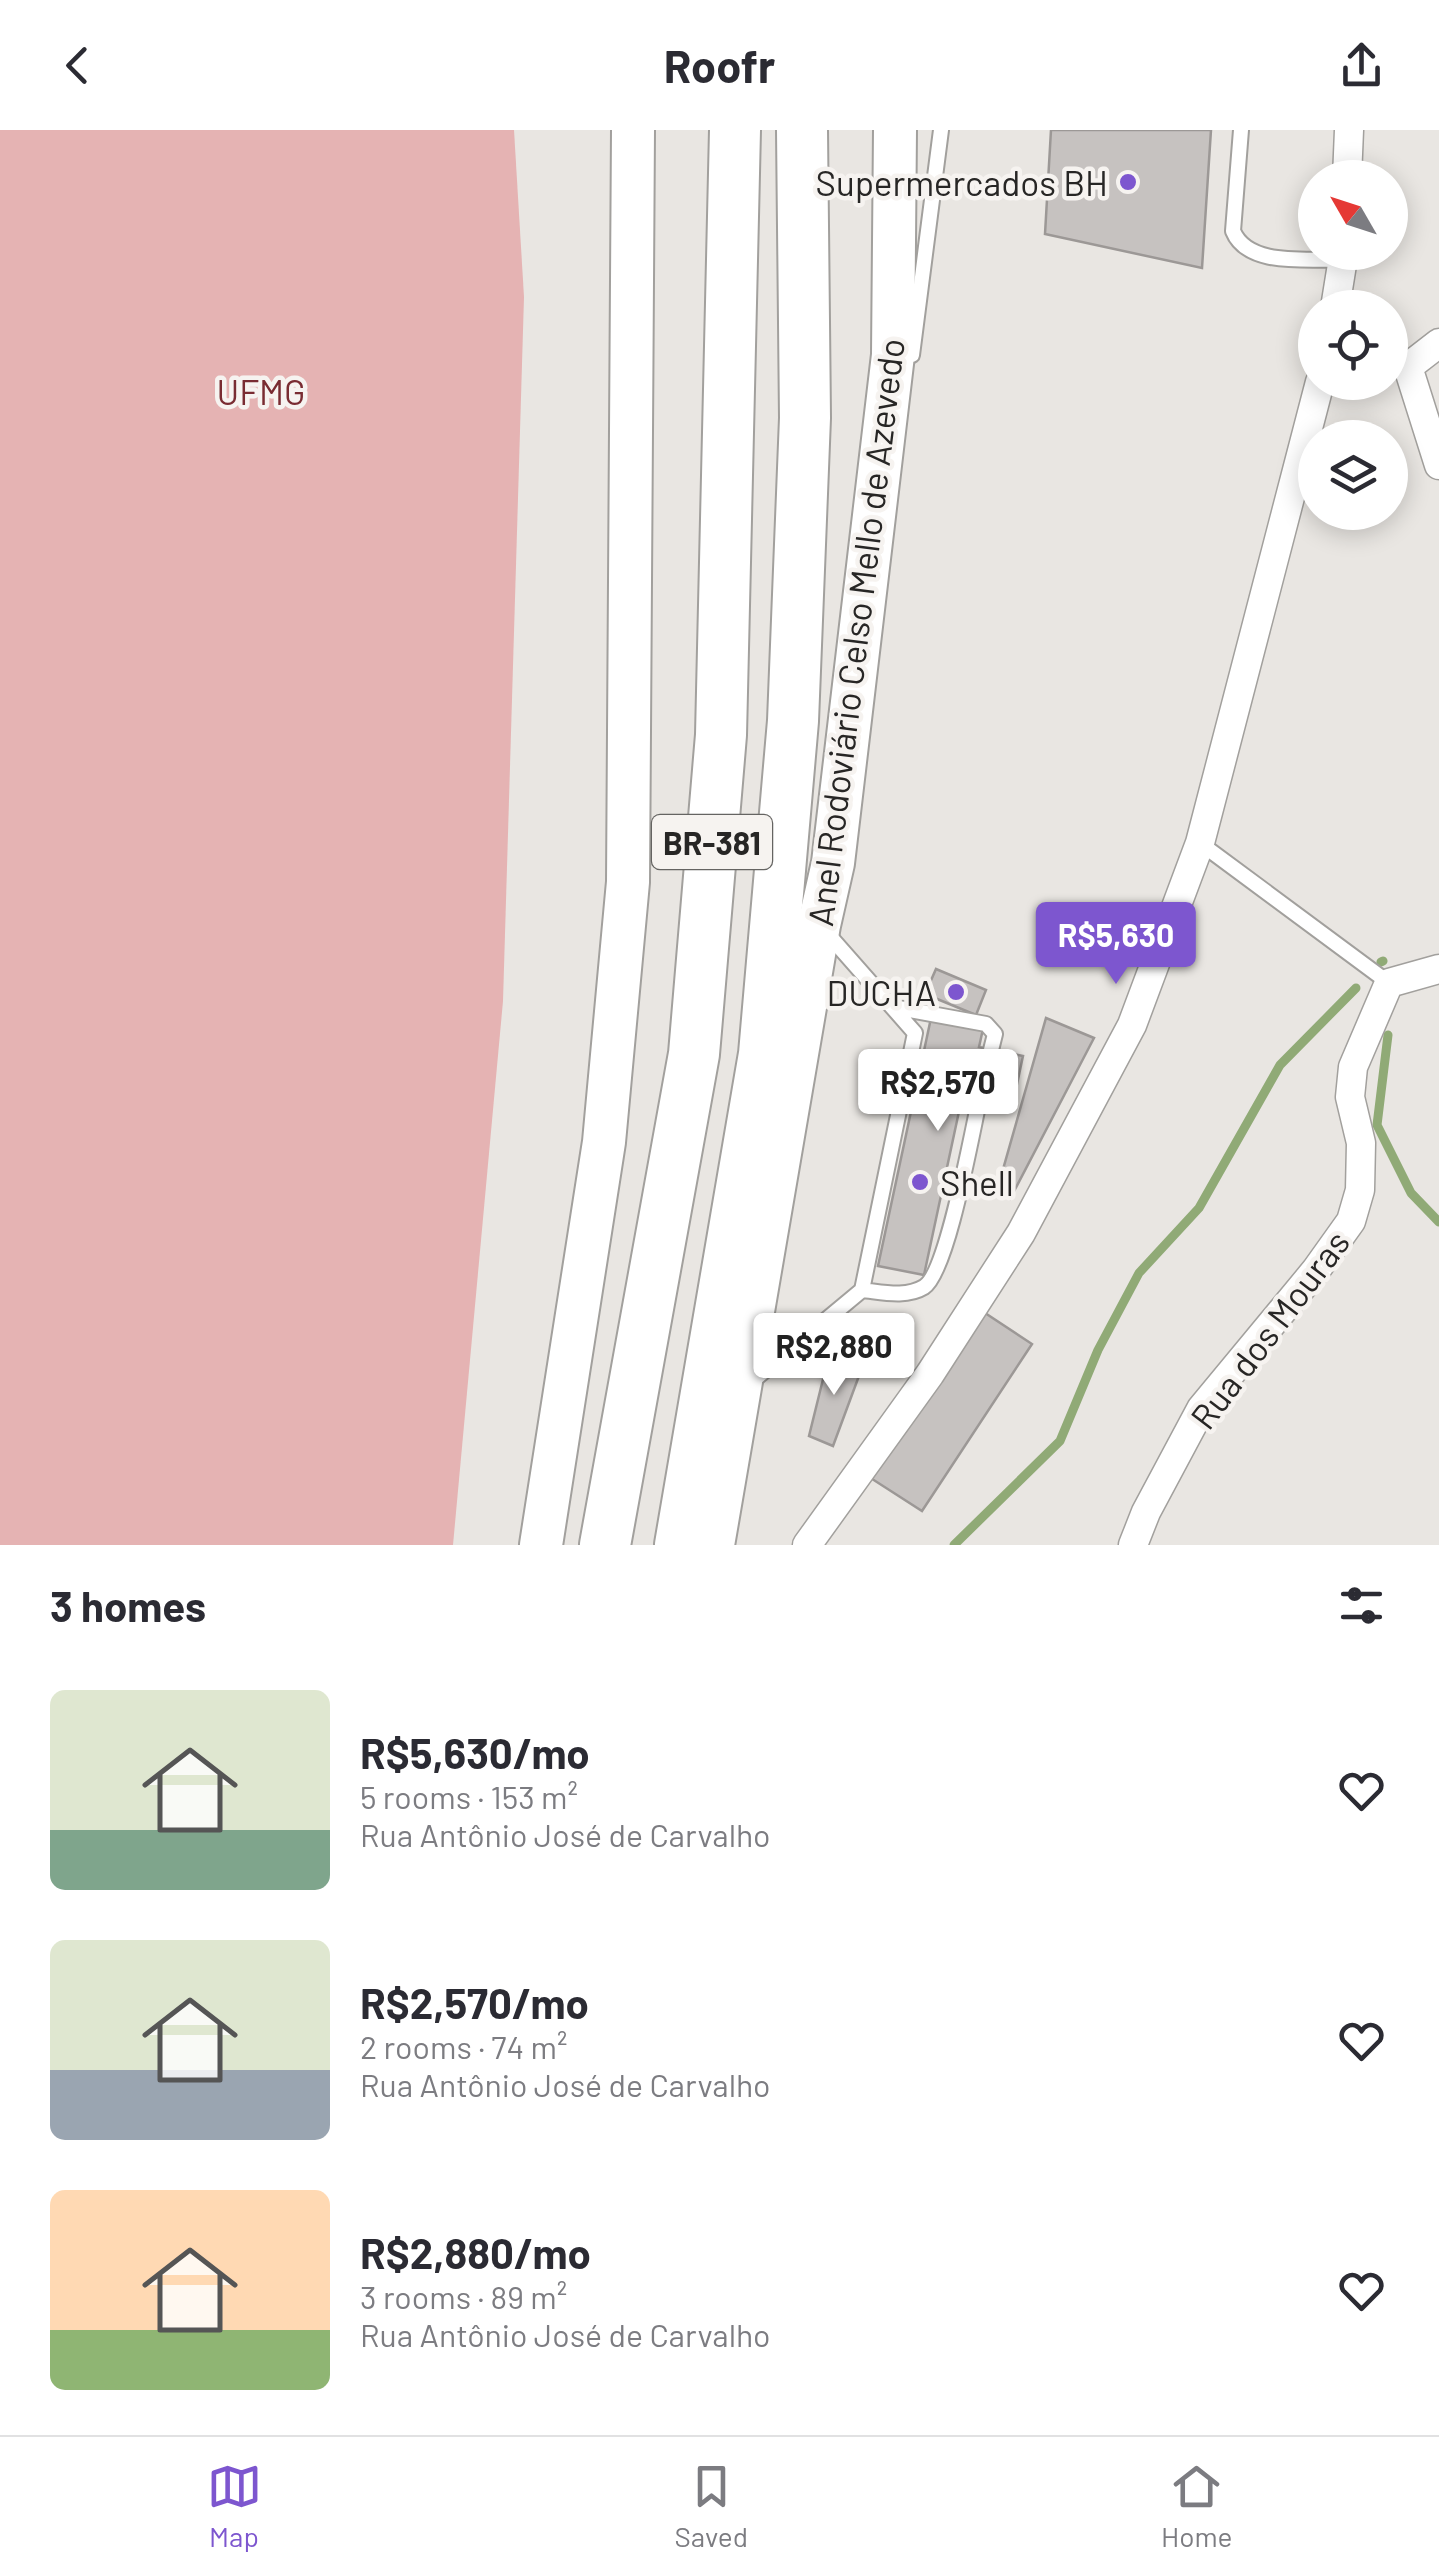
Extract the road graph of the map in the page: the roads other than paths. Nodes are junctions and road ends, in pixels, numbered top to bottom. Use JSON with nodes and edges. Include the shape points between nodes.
{"nodes":[{"id":1,"x":633,"y":130,"type":"edge"},
{"id":2,"x":734,"y":130,"type":"edge"},
{"id":3,"x":802,"y":130,"type":"edge"},
{"id":4,"x":895,"y":130,"type":"edge"},
{"id":5,"x":940,"y":130,"type":"edge"},
{"id":6,"x":1241,"y":130,"type":"edge"},
{"id":7,"x":1349,"y":130,"type":"edge"},
{"id":8,"x":1348,"y":160,"type":"edge"},
{"id":9,"x":1298,"y":254,"type":"edge"},
{"id":10,"x":1439,"y":342,"type":"edge"},
{"id":11,"x":1408,"y":361,"type":"edge"},
{"id":12,"x":911,"y":367,"type":"dead end"},
{"id":13,"x":1408,"y":368,"type":"edge"},
{"id":14,"x":1439,"y":370,"type":"edge"},
{"id":15,"x":1408,"y":389,"type":"edge"},
{"id":16,"x":1315,"y":400,"type":"edge"},
{"id":17,"x":903,"y":402,"type":"dead end"},
{"id":18,"x":882,"y":445,"type":"junction"},
{"id":19,"x":1439,"y":465,"type":"edge"},
{"id":20,"x":1200,"y":843,"type":"junction"},
{"id":21,"x":819,"y":925,"type":"junction"},
{"id":22,"x":1439,"y":969,"type":"edge"},
{"id":23,"x":1388,"y":983,"type":"junction"},
{"id":24,"x":892,"y":1007,"type":"junction"},
{"id":25,"x":991,"y":1050,"type":"dead end"},
{"id":26,"x":982,"y":1092,"type":"dead end"},
{"id":27,"x":862,"y":1290,"type":"junction"},
{"id":28,"x":738,"y":1393,"type":"junction"},
{"id":29,"x":542,"y":1545,"type":"edge"},
{"id":30,"x":605,"y":1545,"type":"edge"},
{"id":31,"x":680,"y":1545,"type":"edge"},
{"id":32,"x":713,"y":1545,"type":"edge"},
{"id":33,"x":807,"y":1545,"type":"edge"},
{"id":34,"x":1133,"y":1545,"type":"edge"}],
"edges":[{"from":1,"to":29,"type":"main road","via":[[628,882],[604,1142]]},
{"from":2,"to":30,"type":"highway","number":"BR-381","via":[[722,735],[694,1054]]},
{"from":3,"to":31,"type":"highway","name":"Anel Rodoviário Celso Mello de Azevedo","number":"BR-381","via":[[805,418],[794,722],[764,1054]]},
{"from":4,"to":18,"type":"main road","name":"Anel Rodoviário Celso Mello de Azevedo","via":[[892,355]]},
{"from":5,"to":12,"type":"lane"},
{"from":6,"to":9,"type":"lane","via":[[1236,239],[1252,252]]},
{"from":7,"to":8,"type":"street"},
{"from":10,"to":11,"type":"street"},
{"from":13,"to":14,"type":"street"},
{"from":15,"to":19,"type":"street"},
{"from":16,"to":20,"type":"street"},
{"from":17,"to":18,"type":"lane"},
{"from":18,"to":21,"type":"main road","name":"Anel Rodoviário Celso Mello de Azevedo","via":[[833,863]]},
{"from":20,"to":23,"type":"lane"},
{"from":20,"to":33,"type":"street","via":[[1132,1025],[1021,1233]]},
{"from":21,"to":24,"type":"lane"},
{"from":21,"to":28,"type":"main road","name":"Anel Rodoviário Celso Mello de Azevedo"},
{"from":22,"to":23,"type":"street"},
{"from":23,"to":34,"type":"street","name":"Rua dos Mouras","via":[[1353,1067],[1350,1098],[1362,1143],[1351,1220],[1201,1410]]},
{"from":24,"to":25,"type":"lane","via":[[986,1024],[994,1034]]},
{"from":24,"to":27,"type":"lane","via":[[916,1033]]},
{"from":26,"to":27,"type":"lane","via":[[943,1256],[929,1285],[911,1294]]},
{"from":27,"to":28,"type":"lane"},
{"from":28,"to":32,"type":"main road","name":"Anel Rodoviário Celso Mello de Azevedo"}]}
